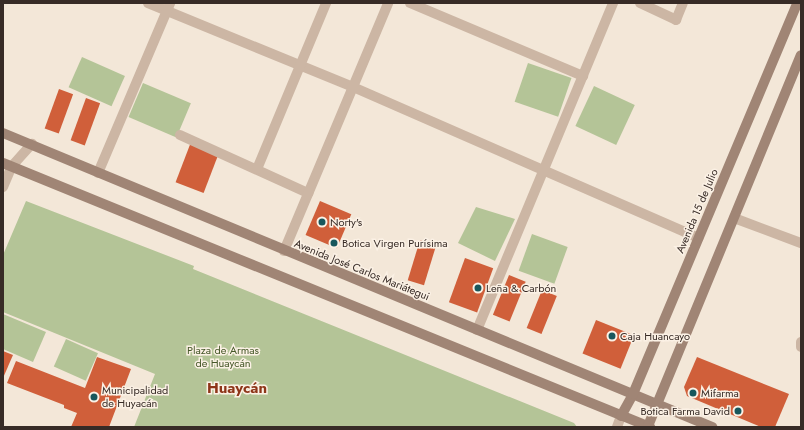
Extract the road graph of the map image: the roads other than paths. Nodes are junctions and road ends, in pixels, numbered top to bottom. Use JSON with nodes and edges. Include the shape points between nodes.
{"nodes":[{"id":1,"x":148,"y":3,"type":"edge"},
{"id":2,"x":326,"y":3,"type":"edge"},
{"id":3,"x":388,"y":3,"type":"edge"},
{"id":4,"x":410,"y":3,"type":"edge"},
{"id":5,"x":613,"y":3,"type":"edge"},
{"id":6,"x":640,"y":3,"type":"edge"},
{"id":7,"x":683,"y":3,"type":"edge"},
{"id":8,"x":797,"y":3,"type":"edge"},
{"id":9,"x":168,"y":7,"type":"edge"},
{"id":10,"x":801,"y":55,"type":"edge"},
{"id":11,"x":300,"y":66,"type":"junction"},
{"id":12,"x":583,"y":76,"type":"junction"},
{"id":13,"x":353,"y":87,"type":"junction"},
{"id":14,"x":3,"y":133,"type":"edge"},
{"id":15,"x":180,"y":135,"type":"dead end"},
{"id":16,"x":32,"y":144,"type":"junction"},
{"id":17,"x":7,"y":164,"type":"edge"},
{"id":18,"x":256,"y":169,"type":"junction"},
{"id":19,"x":544,"y":170,"type":"junction"},
{"id":20,"x":98,"y":174,"type":"junction"},
{"id":21,"x":3,"y":186,"type":"edge"},
{"id":22,"x":308,"y":192,"type":"junction"},
{"id":23,"x":734,"y":218,"type":"junction"},
{"id":24,"x":698,"y":238,"type":"junction"},
{"id":25,"x":801,"y":242,"type":"edge"},
{"id":26,"x":284,"y":251,"type":"junction"},
{"id":27,"x":477,"y":330,"type":"junction"},
{"id":28,"x":801,"y":342,"type":"edge"},
{"id":29,"x":801,"y":347,"type":"edge"},
{"id":30,"x":633,"y":394,"type":"junction"},
{"id":31,"x":657,"y":405,"type":"junction"},
{"id":32,"x":621,"y":416,"type":"junction"},
{"id":33,"x":617,"y":427,"type":"edge"},
{"id":34,"x":648,"y":427,"type":"edge"},
{"id":35,"x":712,"y":427,"type":"edge"}],
"edges":[{"from":1,"to":9,"type":"street"},
{"from":2,"to":11,"type":"street"},
{"from":3,"to":13,"type":"street"},
{"from":4,"to":12,"type":"street"},
{"from":5,"to":12,"type":"street"},
{"from":6,"to":7,"type":"street","via":[[676,20]]},
{"from":8,"to":24,"type":"main road","name":"Avenida 15 de Julio"},
{"from":9,"to":11,"type":"street"},
{"from":9,"to":20,"type":"street"},
{"from":10,"to":23,"type":"main road"},
{"from":11,"to":13,"type":"street"},
{"from":11,"to":18,"type":"street"},
{"from":12,"to":19,"type":"street"},
{"from":13,"to":19,"type":"street"},
{"from":13,"to":22,"type":"street"},
{"from":14,"to":16,"type":"main road","name":"Avenida José Carlos Mariátegui"},
{"from":15,"to":18,"type":"street"},
{"from":16,"to":17,"type":"street"},
{"from":16,"to":20,"type":"main road","name":"Avenida José Carlos Mariátegui"},
{"from":17,"to":21,"type":"street"},
{"from":17,"to":32,"type":"main road"},
{"from":18,"to":22,"type":"street"},
{"from":19,"to":24,"type":"street"},
{"from":19,"to":27,"type":"street"},
{"from":20,"to":26,"type":"main road","name":"Avenida José Carlos Mariátegui"},
{"from":22,"to":26,"type":"street"},
{"from":23,"to":25,"type":"street"},
{"from":23,"to":31,"type":"main road"},
{"from":24,"to":30,"type":"main road","name":"Avenida 15 de Julio"},
{"from":26,"to":27,"type":"main road","name":"Avenida José Carlos Mariátegui"},
{"from":27,"to":30,"type":"main road","name":"Avenida José Carlos Mariátegui"},
{"from":28,"to":29,"type":"street"},
{"from":30,"to":31,"type":"main road","name":"Avenida José Carlos Mariátegui"},
{"from":30,"to":32,"type":"main road","name":"Avenida 15 de Julio"},
{"from":31,"to":34,"type":"main road"},
{"from":31,"to":35,"type":"main road","name":"Avenida José Carlos Mariátegui"},
{"from":32,"to":33,"type":"street","name":"Avenida 15 de Julio"},
{"from":32,"to":34,"type":"main road"}]}
